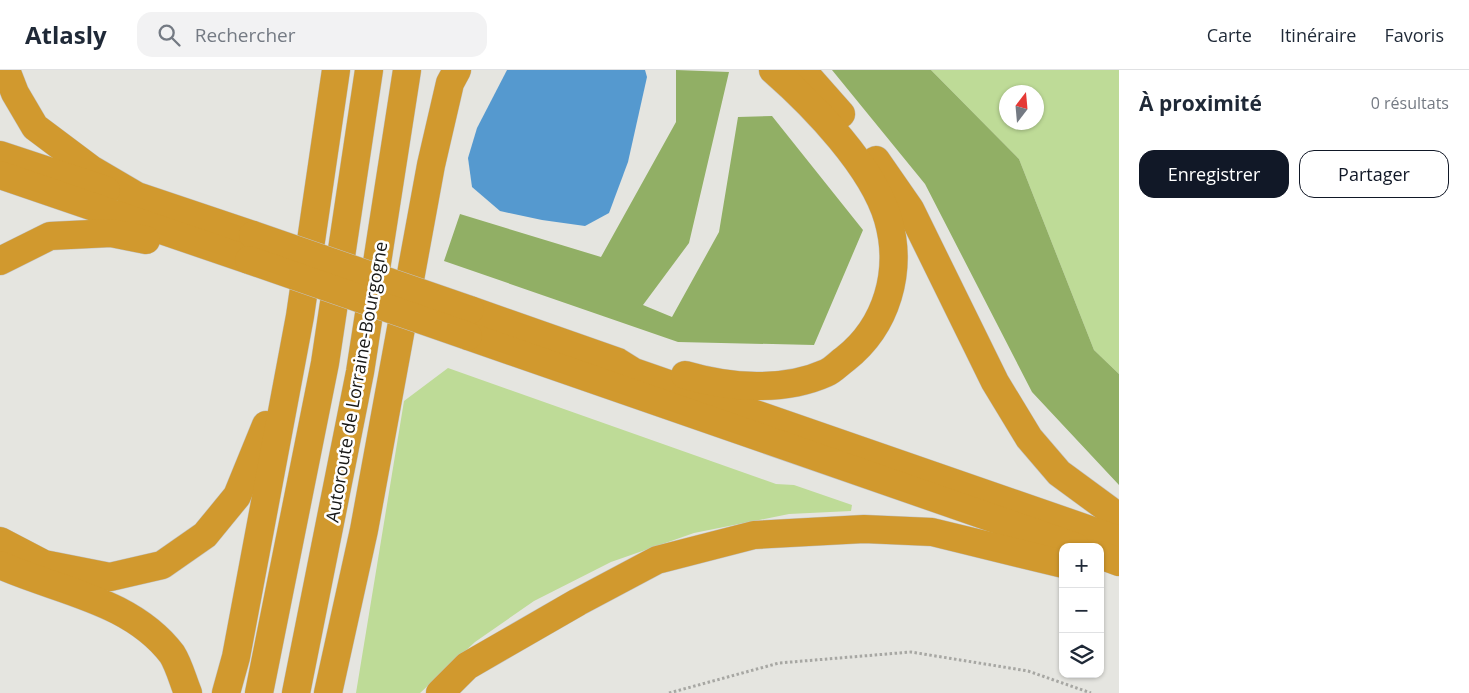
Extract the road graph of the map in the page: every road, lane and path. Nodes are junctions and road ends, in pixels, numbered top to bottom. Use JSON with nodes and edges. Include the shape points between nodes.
{"nodes":[{"id":1,"x":6,"y":70,"type":"edge"},
{"id":2,"x":336,"y":70,"type":"edge"},
{"id":3,"x":369,"y":70,"type":"edge"},
{"id":4,"x":407,"y":70,"type":"edge"},
{"id":5,"x":457,"y":70,"type":"edge"},
{"id":6,"x":773,"y":70,"type":"edge"},
{"id":7,"x":802,"y":70,"type":"edge"},
{"id":8,"x":0,"y":155,"type":"edge"},
{"id":9,"x":0,"y":175,"type":"edge"},
{"id":10,"x":137,"y":196,"type":"junction"},
{"id":11,"x":197,"y":243,"type":"junction"},
{"id":12,"x":251,"y":247,"type":"junction"},
{"id":13,"x":0,"y":261,"type":"edge"},
{"id":14,"x":469,"y":323,"type":"junction"},
{"id":15,"x":297,"y":328,"type":"junction"},
{"id":16,"x":618,"y":362,"type":"junction"},
{"id":17,"x":1119,"y":517,"type":"edge"},
{"id":18,"x":1119,"y":540,"type":"edge"},
{"id":19,"x":0,"y":541,"type":"edge"},
{"id":20,"x":1065,"y":543,"type":"edge"},
{"id":21,"x":1104,"y":556,"type":"edge"},
{"id":22,"x":1119,"y":562,"type":"edge"},
{"id":23,"x":1059,"y":563,"type":"edge"},
{"id":24,"x":0,"y":565,"type":"edge"},
{"id":25,"x":1104,"y":576,"type":"edge"},
{"id":26,"x":1119,"y":581,"type":"edge"},
{"id":27,"x":188,"y":693,"type":"edge"},
{"id":28,"x":226,"y":693,"type":"edge"},
{"id":29,"x":259,"y":693,"type":"edge"},
{"id":30,"x":296,"y":693,"type":"edge"},
{"id":31,"x":328,"y":693,"type":"edge"},
{"id":32,"x":440,"y":693,"type":"edge"},
{"id":33,"x":669,"y":693,"type":"edge"},
{"id":34,"x":1091,"y":693,"type":"edge"}],
"edges":[{"from":1,"to":10,"type":"highway","via":[[35,128],[91,169]]},
{"from":2,"to":15,"type":"highway"},
{"from":3,"to":29,"type":"highway","name":"Autoroute de Lorraine-Bourgogne","via":[[325,363]]},
{"from":4,"to":30,"type":"highway","name":"Autoroute de Lorraine-Bourgogne","via":[[360,372]]},
{"from":5,"to":31,"type":"highway","via":[[450,83],[431,165],[364,530]]},
{"from":6,"to":16,"type":"highway","via":[[838,136],[874,185],[888,219],[894,253],[892,285],[880,317],[858,348],[828,372],[791,384],[745,386],[694,378],[642,362]]},
{"from":7,"to":17,"type":"highway","via":[[856,131],[910,209],[995,382],[1029,438],[1059,473]]},
{"from":8,"to":10,"type":"highway","via":[[123,196]]},
{"from":9,"to":11,"type":"highway"},
{"from":10,"to":12,"type":"highway"},
{"from":11,"to":12,"type":"highway"},
{"from":11,"to":13,"type":"highway","via":[[173,246],[111,233],[50,236]]},
{"from":12,"to":14,"type":"highway","bridge":true},
{"from":14,"to":16,"type":"highway"},
{"from":14,"to":20,"type":"highway"},
{"from":15,"to":19,"type":"highway","via":[[262,439],[237,496],[205,535],[162,565],[110,577],[44,564]]},
{"from":15,"to":28,"type":"highway","via":[[236,657]]},
{"from":16,"to":18,"type":"highway","via":[[634,372]]},
{"from":21,"to":22,"type":"highway"},
{"from":23,"to":32,"type":"highway","via":[[932,532],[864,529],[754,535],[657,560],[467,666]]},
{"from":24,"to":27,"type":"highway","via":[[102,603],[144,625],[172,655]]},
{"from":25,"to":26,"type":"highway"},
{"from":33,"to":34,"type":"path","via":[[779,663],[911,652],[1028,671]]}]}
